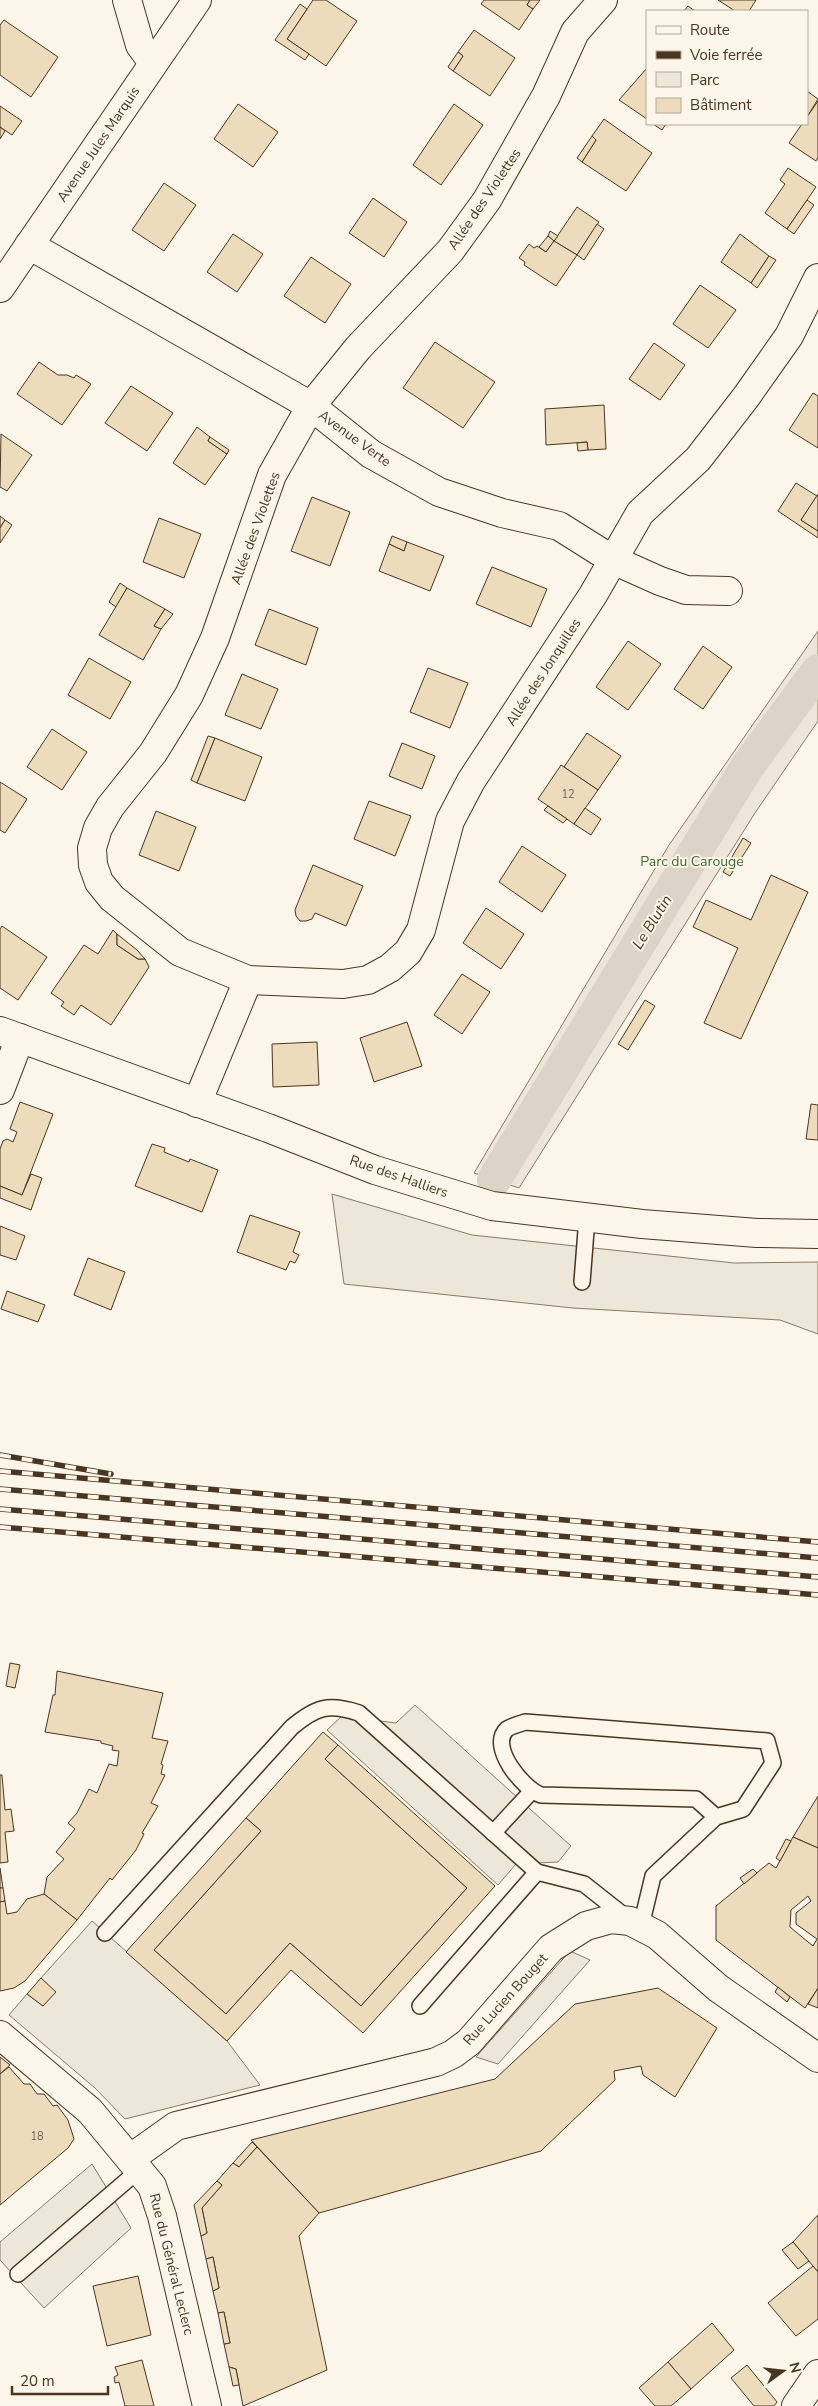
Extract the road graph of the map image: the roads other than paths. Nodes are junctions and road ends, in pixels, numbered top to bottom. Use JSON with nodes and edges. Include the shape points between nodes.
{"nodes":[{"id":1,"x":127,"y":0,"type":"edge"},
{"id":2,"x":197,"y":0,"type":"edge"},
{"id":3,"x":603,"y":0,"type":"edge"},
{"id":4,"x":153,"y":62,"type":"junction"},
{"id":5,"x":29,"y":245,"type":"junction"},
{"id":6,"x":818,"y":278,"type":"edge"},
{"id":7,"x":0,"y":288,"type":"edge"},
{"id":8,"x":311,"y":406,"type":"junction"},
{"id":9,"x":613,"y":560,"type":"junction"},
{"id":10,"x":728,"y":591,"type":"dead end"},
{"id":11,"x":248,"y":980,"type":"junction"},
{"id":12,"x":10,"y":1034,"type":"edge"},
{"id":13,"x":0,"y":1090,"type":"edge"},
{"id":14,"x":197,"y":1103,"type":"junction"},
{"id":15,"x":587,"y":1218,"type":"junction"},
{"id":16,"x":818,"y":1234,"type":"edge"},
{"id":17,"x":582,"y":1282,"type":"dead end"},
{"id":18,"x":531,"y":1792,"type":"junction"},
{"id":19,"x":716,"y":1817,"type":"junction"},
{"id":20,"x":493,"y":1833,"type":"junction"},
{"id":21,"x":537,"y":1872,"type":"junction"},
{"id":22,"x":636,"y":1924,"type":"junction"},
{"id":23,"x":105,"y":1933,"type":"dead end"},
{"id":24,"x":420,"y":2006,"type":"dead end"},
{"id":25,"x":0,"y":2034,"type":"edge"},
{"id":26,"x":818,"y":2058,"type":"edge"},
{"id":27,"x":135,"y":2164,"type":"junction"},
{"id":28,"x":18,"y":2274,"type":"dead end"},
{"id":29,"x":818,"y":2374,"type":"edge"},
{"id":30,"x":207,"y":2406,"type":"edge"},
{"id":31,"x":796,"y":2406,"type":"edge"}],
"edges":[{"from":1,"to":4,"type":"street","via":[[140,45]]},
{"from":2,"to":4,"type":"street","name":"Avenue Jules Marquis"},
{"from":3,"to":8,"type":"street","name":"Allée des Violettes","via":[[575,32],[520,146],[456,244],[358,348]]},
{"from":4,"to":5,"type":"street","name":"Avenue Jules Marquis"},
{"from":5,"to":7,"type":"street","name":"Avenue Jules Marquis"},
{"from":5,"to":8,"type":"street","name":"Avenue Verte"},
{"from":6,"to":9,"type":"street","name":"Allée des Jonquilles","via":[[789,336],[746,397],[698,459],[640,513]]},
{"from":8,"to":9,"type":"street","name":"Avenue Verte","via":[[371,454],[439,492],[502,514],[559,526]]},
{"from":8,"to":11,"type":"street","name":"Allée des Violettes","via":[[272,476],[218,628],[189,695],[153,753],[110,807],[98,828],[92,848],[93,865],[112,898],[180,952]]},
{"from":9,"to":10,"type":"street","name":"Avenue Verte","via":[[686,590]]},
{"from":9,"to":11,"type":"street","name":"Allée des Jonquilles","via":[[466,789],[450,821],[421,930],[408,952],[390,968],[368,980],[344,984]]},
{"from":11,"to":14,"type":"street"},
{"from":12,"to":13,"type":"street"},
{"from":12,"to":14,"type":"street","name":"Rue des Halliers"},
{"from":14,"to":15,"type":"street","name":"Rue des Halliers","via":[[375,1170],[446,1193],[492,1206]]},
{"from":15,"to":16,"type":"street","name":"Rue des Halliers","via":[[757,1233]]},
{"from":15,"to":17,"type":"lane"},
{"from":18,"to":19,"type":"lane","via":[[541,1795],[696,1799]]},
{"from":18,"to":19,"type":"lane","via":[[517,1778],[504,1754],[502,1738],[506,1729],[525,1722],[767,1741],[773,1763],[743,1809]]},
{"from":18,"to":20,"type":"lane"},
{"from":19,"to":22,"type":"lane","via":[[653,1876]]},
{"from":20,"to":21,"type":"lane"},
{"from":20,"to":23,"type":"lane","via":[[359,1713],[341,1707],[324,1707],[307,1714],[292,1727]]},
{"from":21,"to":22,"type":"lane","via":[[584,1884]]},
{"from":21,"to":24,"type":"lane"},
{"from":22,"to":26,"type":"street","via":[[657,1935],[718,1988]]},
{"from":22,"to":27,"type":"street","name":"Rue Lucien Bouget","via":[[610,1919],[586,1926],[551,1948],[469,2042],[453,2054],[436,2062],[176,2126]]},
{"from":25,"to":27,"type":"street","name":"Rue du Général Leclerc","via":[[90,2111]]},
{"from":27,"to":28,"type":"lane"},
{"from":27,"to":30,"type":"street","name":"Rue du Général Leclerc","via":[[152,2186],[162,2216]]},
{"from":29,"to":31,"type":"street"}]}
